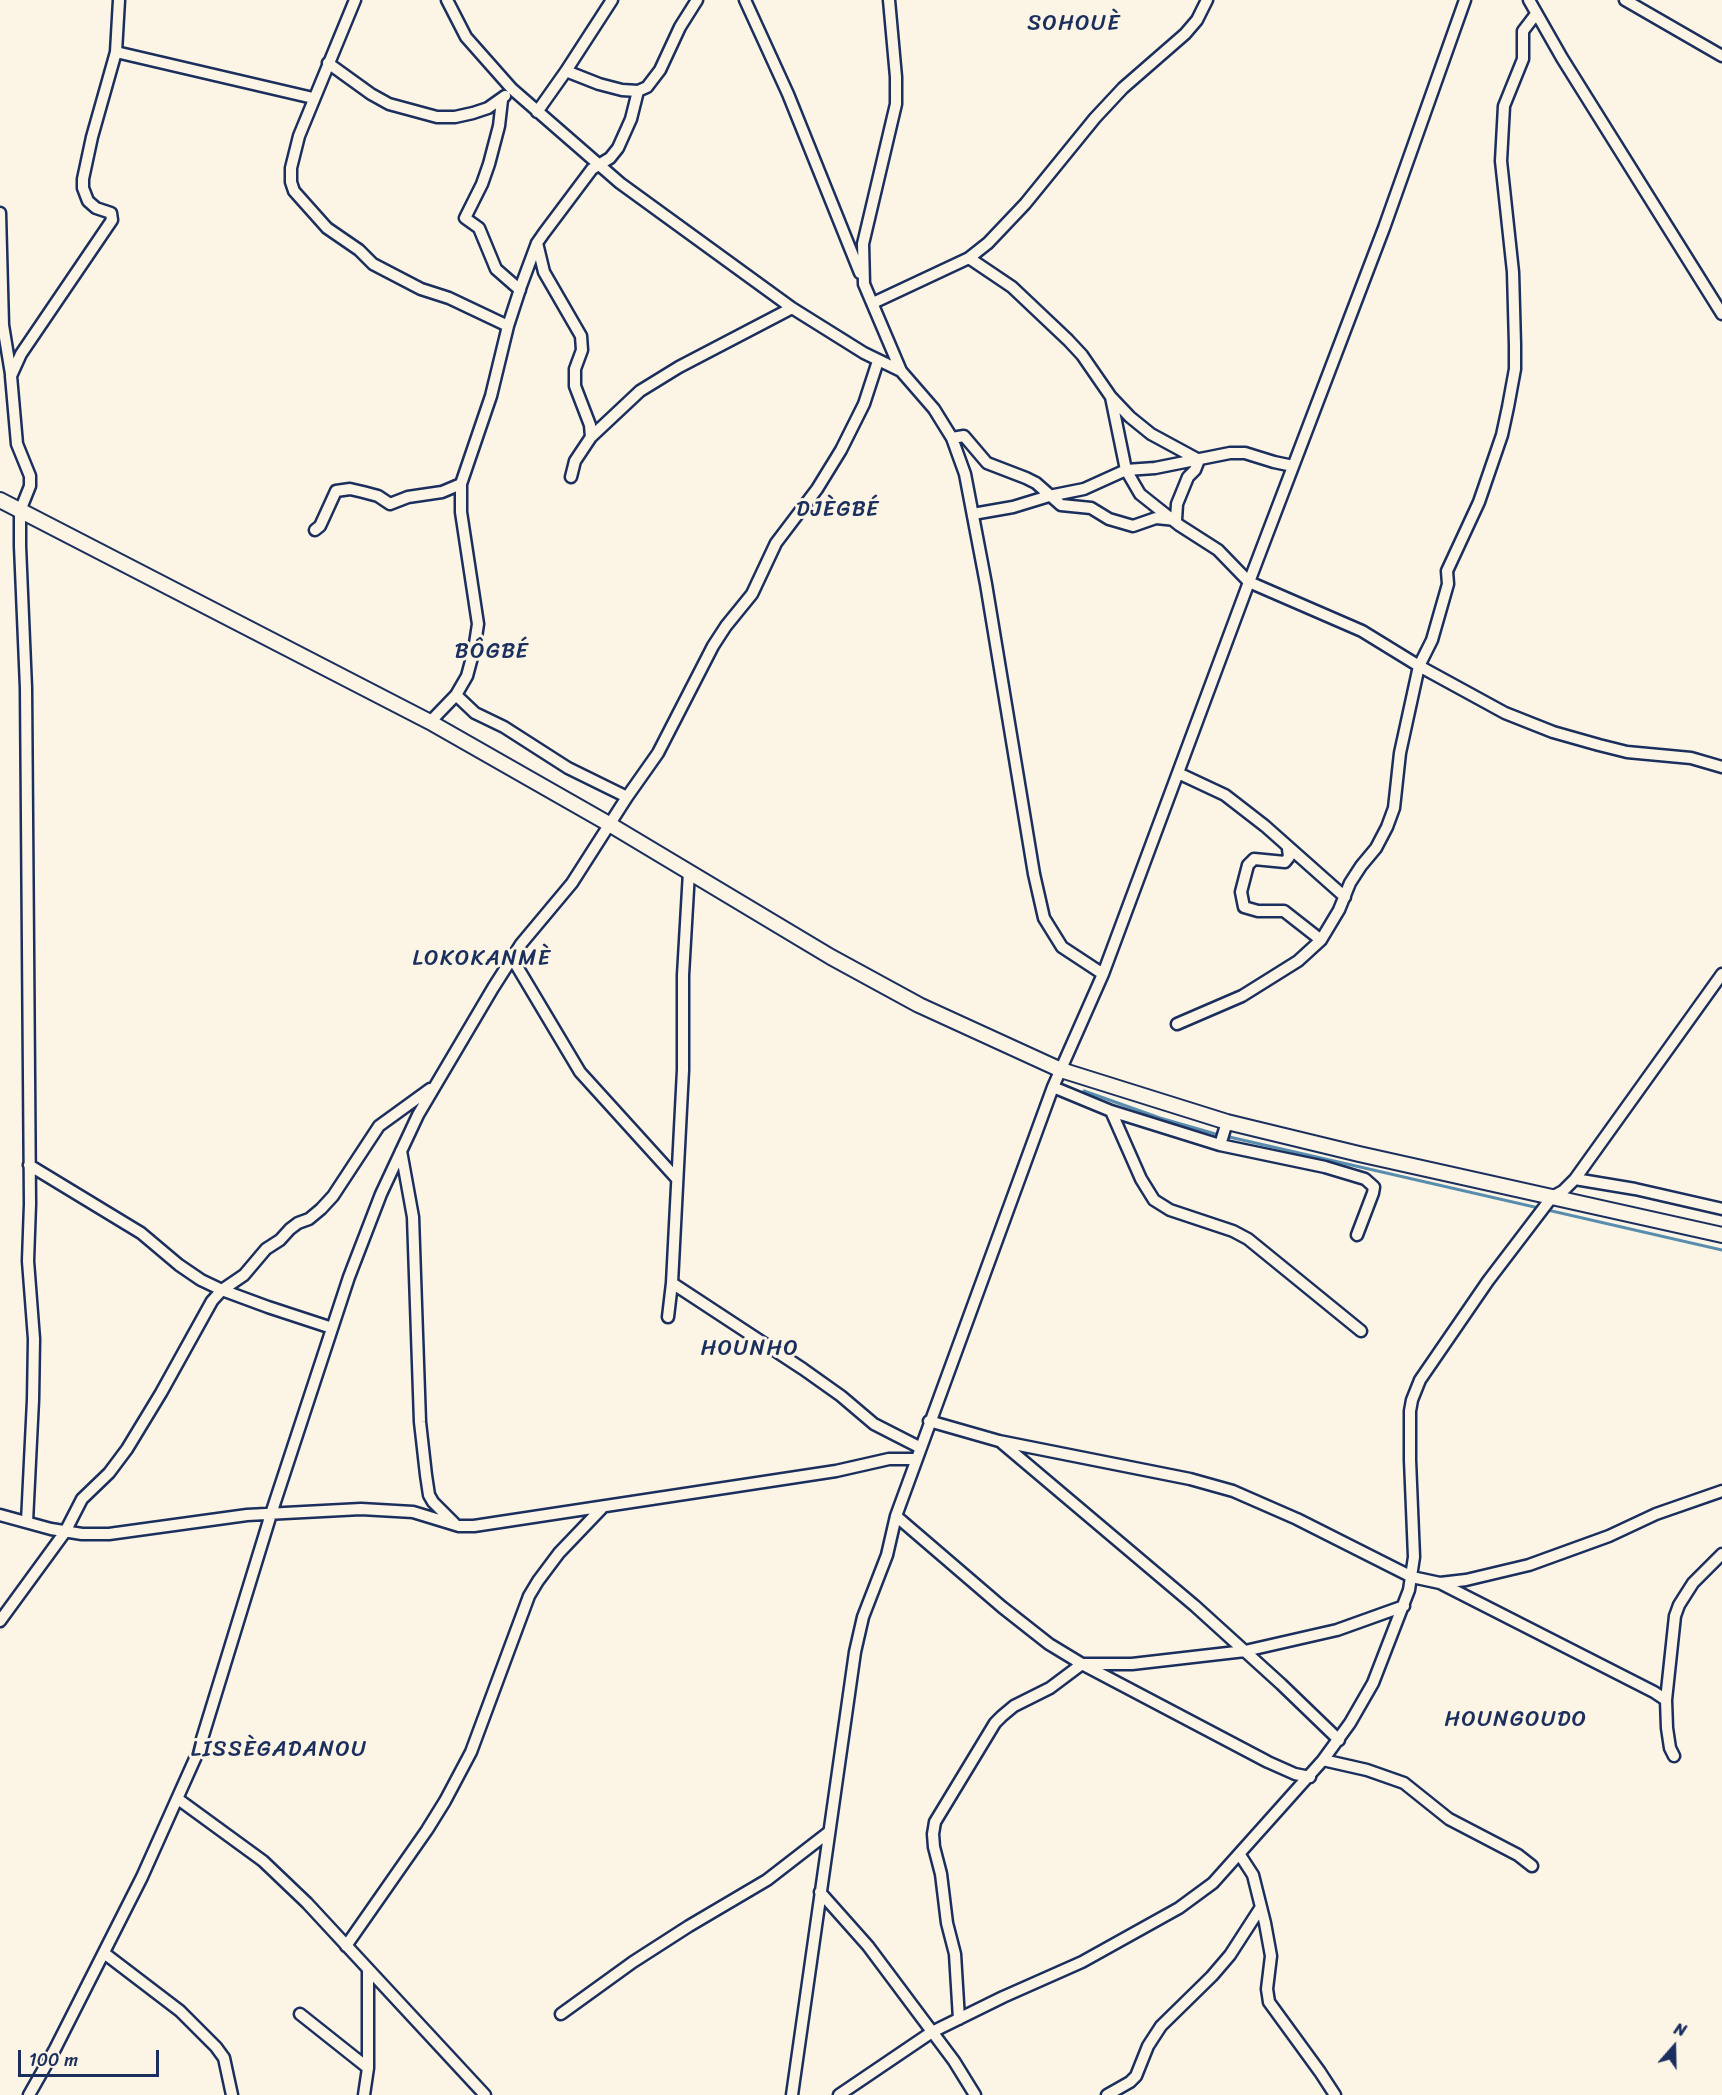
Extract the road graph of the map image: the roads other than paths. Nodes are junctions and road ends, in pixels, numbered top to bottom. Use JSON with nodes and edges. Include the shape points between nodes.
{"nodes":[{"id":1,"x":119,"y":0,"type":"edge"},
{"id":2,"x":355,"y":0,"type":"edge"},
{"id":3,"x":447,"y":0,"type":"edge"},
{"id":4,"x":612,"y":0,"type":"edge"},
{"id":5,"x":697,"y":0,"type":"edge"},
{"id":6,"x":745,"y":0,"type":"edge"},
{"id":7,"x":889,"y":0,"type":"edge"},
{"id":8,"x":1207,"y":0,"type":"edge"},
{"id":9,"x":1465,"y":0,"type":"edge"},
{"id":10,"x":1528,"y":0,"type":"edge"},
{"id":11,"x":1625,"y":0,"type":"edge"},
{"id":12,"x":1536,"y":14,"type":"junction"},
{"id":13,"x":116,"y":52,"type":"junction"},
{"id":14,"x":1722,"y":56,"type":"edge"},
{"id":15,"x":328,"y":63,"type":"junction"},
{"id":16,"x":566,"y":71,"type":"junction"},
{"id":17,"x":512,"y":89,"type":"junction"},
{"id":18,"x":638,"y":92,"type":"junction"},
{"id":19,"x":314,"y":98,"type":"junction"},
{"id":20,"x":502,"y":99,"type":"junction"},
{"id":21,"x":537,"y":112,"type":"junction"},
{"id":22,"x":598,"y":164,"type":"junction"},
{"id":23,"x":0,"y":213,"type":"edge"},
{"id":24,"x":537,"y":243,"type":"junction"},
{"id":25,"x":969,"y":258,"type":"junction"},
{"id":26,"x":864,"y":284,"type":"junction"},
{"id":27,"x":520,"y":290,"type":"junction"},
{"id":28,"x":873,"y":303,"type":"junction"},
{"id":29,"x":792,"y":308,"type":"junction"},
{"id":30,"x":1722,"y":314,"type":"edge"},
{"id":31,"x":508,"y":326,"type":"junction"},
{"id":32,"x":3,"y":344,"type":"edge"},
{"id":33,"x":878,"y":361,"type":"junction"},
{"id":34,"x":901,"y":371,"type":"junction"},
{"id":35,"x":11,"y":376,"type":"junction"},
{"id":36,"x":1111,"y":397,"type":"junction"},
{"id":37,"x":591,"y":437,"type":"junction"},
{"id":38,"x":952,"y":438,"type":"junction"},
{"id":39,"x":1200,"y":460,"type":"junction"},
{"id":40,"x":1293,"y":466,"type":"junction"},
{"id":41,"x":1126,"y":470,"type":"junction"},
{"id":42,"x":571,"y":477,"type":"dead end"},
{"id":43,"x":461,"y":484,"type":"junction"},
{"id":44,"x":1084,"y":489,"type":"junction"},
{"id":45,"x":1048,"y":496,"type":"junction"},
{"id":46,"x":0,"y":500,"type":"edge"},
{"id":47,"x":1091,"y":508,"type":"junction"},
{"id":48,"x":20,"y":511,"type":"junction"},
{"id":49,"x":973,"y":514,"type":"junction"},
{"id":50,"x":1170,"y":519,"type":"junction"},
{"id":51,"x":315,"y":530,"type":"dead end"},
{"id":52,"x":1249,"y":582,"type":"junction"},
{"id":53,"x":1419,"y":666,"type":"junction"},
{"id":54,"x":456,"y":695,"type":"junction"},
{"id":55,"x":430,"y":722,"type":"junction"},
{"id":56,"x":1722,"y":767,"type":"edge"},
{"id":57,"x":1178,"y":772,"type":"junction"},
{"id":58,"x":627,"y":797,"type":"junction"},
{"id":59,"x":609,"y":824,"type":"junction"},
{"id":60,"x":1288,"y":849,"type":"junction"},
{"id":61,"x":689,"y":872,"type":"junction"},
{"id":62,"x":1345,"y":897,"type":"junction"},
{"id":63,"x":1321,"y":940,"type":"junction"},
{"id":64,"x":512,"y":958,"type":"junction"},
{"id":65,"x":1103,"y":974,"type":"junction"},
{"id":66,"x":1722,"y":974,"type":"edge"},
{"id":67,"x":1177,"y":1024,"type":"dead end"},
{"id":68,"x":1061,"y":1070,"type":"junction"},
{"id":69,"x":433,"y":1087,"type":"junction"},
{"id":70,"x":1053,"y":1087,"type":"junction"},
{"id":71,"x":1111,"y":1111,"type":"junction"},
{"id":72,"x":1223,"y":1135,"type":"junction"},
{"id":73,"x":401,"y":1151,"type":"junction"},
{"id":74,"x":30,"y":1165,"type":"junction"},
{"id":75,"x":677,"y":1179,"type":"junction"},
{"id":76,"x":1575,"y":1179,"type":"junction"},
{"id":77,"x":1552,"y":1197,"type":"junction"},
{"id":78,"x":1722,"y":1209,"type":"edge"},
{"id":79,"x":1357,"y":1235,"type":"dead end"},
{"id":80,"x":1722,"y":1235,"type":"edge"},
{"id":81,"x":672,"y":1283,"type":"junction"},
{"id":82,"x":222,"y":1290,"type":"junction"},
{"id":83,"x":668,"y":1317,"type":"dead end"},
{"id":84,"x":332,"y":1328,"type":"junction"},
{"id":85,"x":1360,"y":1331,"type":"dead end"},
{"id":86,"x":929,"y":1421,"type":"junction"},
{"id":87,"x":999,"y":1441,"type":"junction"},
{"id":88,"x":919,"y":1447,"type":"junction"},
{"id":89,"x":915,"y":1459,"type":"junction"},
{"id":90,"x":1722,"y":1491,"type":"edge"},
{"id":91,"x":603,"y":1508,"type":"junction"},
{"id":92,"x":271,"y":1514,"type":"junction"},
{"id":93,"x":0,"y":1515,"type":"edge"},
{"id":94,"x":896,"y":1516,"type":"junction"},
{"id":95,"x":27,"y":1522,"type":"junction"},
{"id":96,"x":459,"y":1526,"type":"junction"},
{"id":97,"x":65,"y":1532,"type":"junction"},
{"id":98,"x":1722,"y":1554,"type":"edge"},
{"id":99,"x":1412,"y":1577,"type":"junction"},
{"id":100,"x":1440,"y":1583,"type":"junction"},
{"id":101,"x":1404,"y":1606,"type":"junction"},
{"id":102,"x":0,"y":1621,"type":"edge"},
{"id":103,"x":1245,"y":1651,"type":"junction"},
{"id":104,"x":1082,"y":1664,"type":"junction"},
{"id":105,"x":1666,"y":1700,"type":"junction"},
{"id":106,"x":1339,"y":1740,"type":"junction"},
{"id":107,"x":1674,"y":1756,"type":"dead end"},
{"id":108,"x":1323,"y":1760,"type":"junction"},
{"id":109,"x":1310,"y":1777,"type":"junction"},
{"id":110,"x":178,"y":1799,"type":"junction"},
{"id":111,"x":829,"y":1832,"type":"junction"},
{"id":112,"x":1240,"y":1855,"type":"junction"},
{"id":113,"x":1532,"y":1866,"type":"dead end"},
{"id":114,"x":820,"y":1892,"type":"junction"},
{"id":115,"x":1261,"y":1907,"type":"junction"},
{"id":116,"x":346,"y":1946,"type":"junction"},
{"id":117,"x":104,"y":1953,"type":"junction"},
{"id":118,"x":368,"y":1969,"type":"junction"},
{"id":119,"x":300,"y":2014,"type":"dead end"},
{"id":120,"x":561,"y":2014,"type":"dead end"},
{"id":121,"x":959,"y":2019,"type":"junction"},
{"id":122,"x":932,"y":2032,"type":"junction"},
{"id":123,"x":368,"y":2068,"type":"junction"},
{"id":124,"x":28,"y":2095,"type":"edge"},
{"id":125,"x":232,"y":2095,"type":"edge"},
{"id":126,"x":364,"y":2095,"type":"edge"},
{"id":127,"x":484,"y":2095,"type":"edge"},
{"id":128,"x":792,"y":2095,"type":"edge"},
{"id":129,"x":839,"y":2095,"type":"edge"},
{"id":130,"x":975,"y":2095,"type":"edge"},
{"id":131,"x":1107,"y":2095,"type":"edge"},
{"id":132,"x":1335,"y":2095,"type":"edge"}],
"edges":[{"from":1,"to":13,"type":"street"},
{"from":2,"to":15,"type":"street"},
{"from":3,"to":17,"type":"street","via":[[465,37]]},
{"from":4,"to":16,"type":"street"},
{"from":5,"to":18,"type":"street","via":[[654,79]]},
{"from":6,"to":26,"type":"street","via":[[788,94]]},
{"from":7,"to":26,"type":"street","via":[[896,104],[862,244]]},
{"from":8,"to":25,"type":"street","via":[[1185,34],[1123,88],[1025,204]]},
{"from":9,"to":40,"type":"street"},
{"from":10,"to":12,"type":"street"},
{"from":11,"to":14,"type":"street"},
{"from":12,"to":30,"type":"street"},
{"from":12,"to":53,"type":"street","via":[[1522,31],[1523,59],[1504,106],[1501,161],[1513,272],[1515,369],[1502,435],[1479,502],[1447,571],[1448,584]]},
{"from":13,"to":19,"type":"street"},
{"from":13,"to":35,"type":"street","via":[[83,179],[88,201],[111,213],[112,220],[21,354]]},
{"from":15,"to":19,"type":"street"},
{"from":15,"to":20,"type":"street","via":[[389,104],[421,114],[455,117],[488,108]]},
{"from":16,"to":18,"type":"street","via":[[599,84]]},
{"from":16,"to":21,"type":"street"},
{"from":17,"to":20,"type":"street"},
{"from":17,"to":21,"type":"street"},
{"from":18,"to":22,"type":"street","via":[[621,143],[610,158]]},
{"from":19,"to":31,"type":"street","via":[[291,168],[294,191],[304,204],[327,228],[373,264]]},
{"from":20,"to":27,"type":"street","via":[[489,164],[465,218],[479,228],[496,269]]},
{"from":21,"to":22,"type":"street"},
{"from":22,"to":24,"type":"street"},
{"from":22,"to":29,"type":"street"},
{"from":23,"to":32,"type":"street"},
{"from":24,"to":27,"type":"street"},
{"from":24,"to":37,"type":"street","via":[[544,272],[581,336],[575,387]]},
{"from":25,"to":28,"type":"street"},
{"from":25,"to":36,"type":"street","via":[[1012,287],[1068,340]]},
{"from":26,"to":28,"type":"street"},
{"from":27,"to":31,"type":"street"},
{"from":28,"to":34,"type":"street"},
{"from":29,"to":33,"type":"street"},
{"from":29,"to":37,"type":"street","via":[[640,391]]},
{"from":31,"to":43,"type":"street","via":[[491,396]]},
{"from":32,"to":35,"type":"street"},
{"from":33,"to":34,"type":"street"},
{"from":33,"to":58,"type":"street","via":[[864,404],[841,450],[772,549],[752,594],[713,646],[658,753]]},
{"from":34,"to":38,"type":"street","via":[[934,409]]},
{"from":35,"to":48,"type":"street","via":[[17,444],[30,476]]},
{"from":36,"to":39,"type":"street","via":[[1151,434]]},
{"from":36,"to":41,"type":"street"},
{"from":37,"to":42,"type":"street","via":[[575,461]]},
{"from":38,"to":45,"type":"street","via":[[964,436],[987,463],[1026,478]]},
{"from":38,"to":49,"type":"street"},
{"from":39,"to":40,"type":"street","via":[[1245,453]]},
{"from":39,"to":41,"type":"street"},
{"from":39,"to":50,"type":"street","via":[[1177,504],[1176,520]]},
{"from":40,"to":52,"type":"street"},
{"from":41,"to":44,"type":"street"},
{"from":41,"to":50,"type":"street","via":[[1140,494]]},
{"from":43,"to":51,"type":"street","via":[[390,504],[363,492],[336,491]]},
{"from":43,"to":54,"type":"street","via":[[461,512],[478,624],[467,676]]},
{"from":44,"to":45,"type":"street"},
{"from":44,"to":47,"type":"street"},
{"from":45,"to":47,"type":"street","via":[[1061,505]]},
{"from":45,"to":49,"type":"street"},
{"from":46,"to":48,"type":"main road"},
{"from":47,"to":50,"type":"street","via":[[1109,519],[1133,526],[1156,518]]},
{"from":48,"to":55,"type":"main road"},
{"from":48,"to":74,"type":"street","via":[[26,688]]},
{"from":49,"to":65,"type":"street","via":[[1044,918],[1062,947]]},
{"from":50,"to":52,"type":"street","via":[[1218,550]]},
{"from":52,"to":53,"type":"street","via":[[1362,631]]},
{"from":52,"to":57,"type":"street"},
{"from":53,"to":56,"type":"street","via":[[1505,713],[1553,732],[1627,752],[1691,758]]},
{"from":53,"to":62,"type":"street","via":[[1400,753],[1394,808],[1376,848],[1361,866]]},
{"from":54,"to":55,"type":"street"},
{"from":54,"to":58,"type":"street","via":[[475,713],[568,768]]},
{"from":55,"to":59,"type":"main road"},
{"from":57,"to":60,"type":"street","via":[[1225,795]]},
{"from":57,"to":65,"type":"street"},
{"from":58,"to":59,"type":"street"},
{"from":59,"to":61,"type":"main road"},
{"from":59,"to":64,"type":"street","via":[[572,883]]},
{"from":60,"to":62,"type":"street"},
{"from":60,"to":63,"type":"street","via":[[1285,862],[1254,859],[1248,865],[1241,892],[1244,907],[1284,910]]},
{"from":61,"to":68,"type":"main road","via":[[919,1005]]},
{"from":61,"to":75,"type":"street"},
{"from":62,"to":63,"type":"street"},
{"from":63,"to":67,"type":"street","via":[[1298,961],[1242,996]]},
{"from":64,"to":69,"type":"street"},
{"from":64,"to":75,"type":"street","via":[[580,1072]]},
{"from":65,"to":68,"type":"street"},
{"from":66,"to":76,"type":"street"},
{"from":68,"to":70,"type":"street"},
{"from":68,"to":72,"type":"main road"},
{"from":69,"to":73,"type":"street"},
{"from":69,"to":82,"type":"street","via":[[379,1126],[321,1209],[298,1222],[266,1249],[244,1275]]},
{"from":70,"to":71,"type":"street"},
{"from":70,"to":86,"type":"street"},
{"from":71,"to":72,"type":"street"},
{"from":71,"to":85,"type":"street","via":[[1140,1179],[1154,1200],[1248,1239]]},
{"from":72,"to":77,"type":"main road","via":[[1359,1154]]},
{"from":72,"to":79,"type":"street","via":[[1365,1179],[1374,1187]]},
{"from":73,"to":84,"type":"street","via":[[381,1194]]},
{"from":73,"to":96,"type":"street","via":[[413,1217],[420,1422],[429,1495]]},
{"from":74,"to":82,"type":"street","via":[[141,1233],[179,1265]]},
{"from":74,"to":95,"type":"street","via":[[28,1261],[33,1400]]},
{"from":75,"to":81,"type":"street"},
{"from":76,"to":77,"type":"street"},
{"from":76,"to":78,"type":"street"},
{"from":77,"to":80,"type":"main road"},
{"from":77,"to":99,"type":"street","via":[[1488,1281],[1420,1380],[1412,1400]]},
{"from":81,"to":83,"type":"street"},
{"from":81,"to":88,"type":"street","via":[[841,1396],[874,1424]]},
{"from":82,"to":84,"type":"street"},
{"from":82,"to":97,"type":"street","via":[[212,1300],[127,1449],[82,1499]]},
{"from":84,"to":92,"type":"street"},
{"from":86,"to":87,"type":"street"},
{"from":86,"to":88,"type":"street"},
{"from":87,"to":99,"type":"street","via":[[1233,1491]]},
{"from":87,"to":103,"type":"street","via":[[1196,1605]]},
{"from":88,"to":89,"type":"street"},
{"from":89,"to":91,"type":"street","via":[[889,1459]]},
{"from":89,"to":94,"type":"street"},
{"from":90,"to":100,"type":"street","via":[[1529,1565]]},
{"from":91,"to":96,"type":"street"},
{"from":91,"to":116,"type":"street","via":[[559,1553],[529,1596],[471,1752],[446,1801]]},
{"from":92,"to":96,"type":"street","via":[[405,1511]]},
{"from":92,"to":97,"type":"street","via":[[109,1534]]},
{"from":92,"to":110,"type":"street","via":[[198,1752]]},
{"from":93,"to":95,"type":"street"},
{"from":94,"to":104,"type":"street","via":[[1010,1613]]},
{"from":94,"to":111,"type":"street","via":[[855,1652]]},
{"from":95,"to":97,"type":"street"},
{"from":97,"to":102,"type":"street"},
{"from":98,"to":105,"type":"street","via":[[1692,1583],[1678,1605]]},
{"from":99,"to":100,"type":"street"},
{"from":99,"to":101,"type":"street"},
{"from":100,"to":105,"type":"street"},
{"from":101,"to":103,"type":"street","via":[[1337,1630]]},
{"from":101,"to":106,"type":"street","via":[[1373,1683]]},
{"from":103,"to":104,"type":"street","via":[[1132,1664]]},
{"from":103,"to":106,"type":"street"},
{"from":104,"to":109,"type":"street","via":[[1268,1762]]},
{"from":104,"to":121,"type":"street","via":[[1002,1716],[935,1822],[934,1847],[955,1954]]},
{"from":105,"to":107,"type":"street"},
{"from":106,"to":108,"type":"street"},
{"from":108,"to":109,"type":"street"},
{"from":108,"to":113,"type":"street","via":[[1404,1783],[1449,1819]]},
{"from":109,"to":112,"type":"street"},
{"from":110,"to":116,"type":"street","via":[[263,1861]]},
{"from":110,"to":117,"type":"street"},
{"from":111,"to":114,"type":"street"},
{"from":111,"to":120,"type":"street","via":[[767,1880],[679,1932]]},
{"from":112,"to":115,"type":"street","via":[[1253,1875]]},
{"from":112,"to":121,"type":"street","via":[[1213,1883],[1179,1908],[1082,1962]]},
{"from":114,"to":122,"type":"street","via":[[868,1946]]},
{"from":114,"to":128,"type":"street"},
{"from":115,"to":131,"type":"street","via":[[1230,1955],[1161,2026],[1136,2076]]},
{"from":115,"to":132,"type":"street","via":[[1270,1956],[1269,2002]]},
{"from":116,"to":118,"type":"street"},
{"from":117,"to":124,"type":"street"},
{"from":117,"to":125,"type":"street","via":[[180,2011],[216,2047],[224,2058]]},
{"from":118,"to":123,"type":"street"},
{"from":118,"to":127,"type":"street"},
{"from":119,"to":123,"type":"street"},
{"from":121,"to":122,"type":"street"},
{"from":122,"to":129,"type":"street"},
{"from":122,"to":130,"type":"street"},
{"from":123,"to":126,"type":"street"}]}
